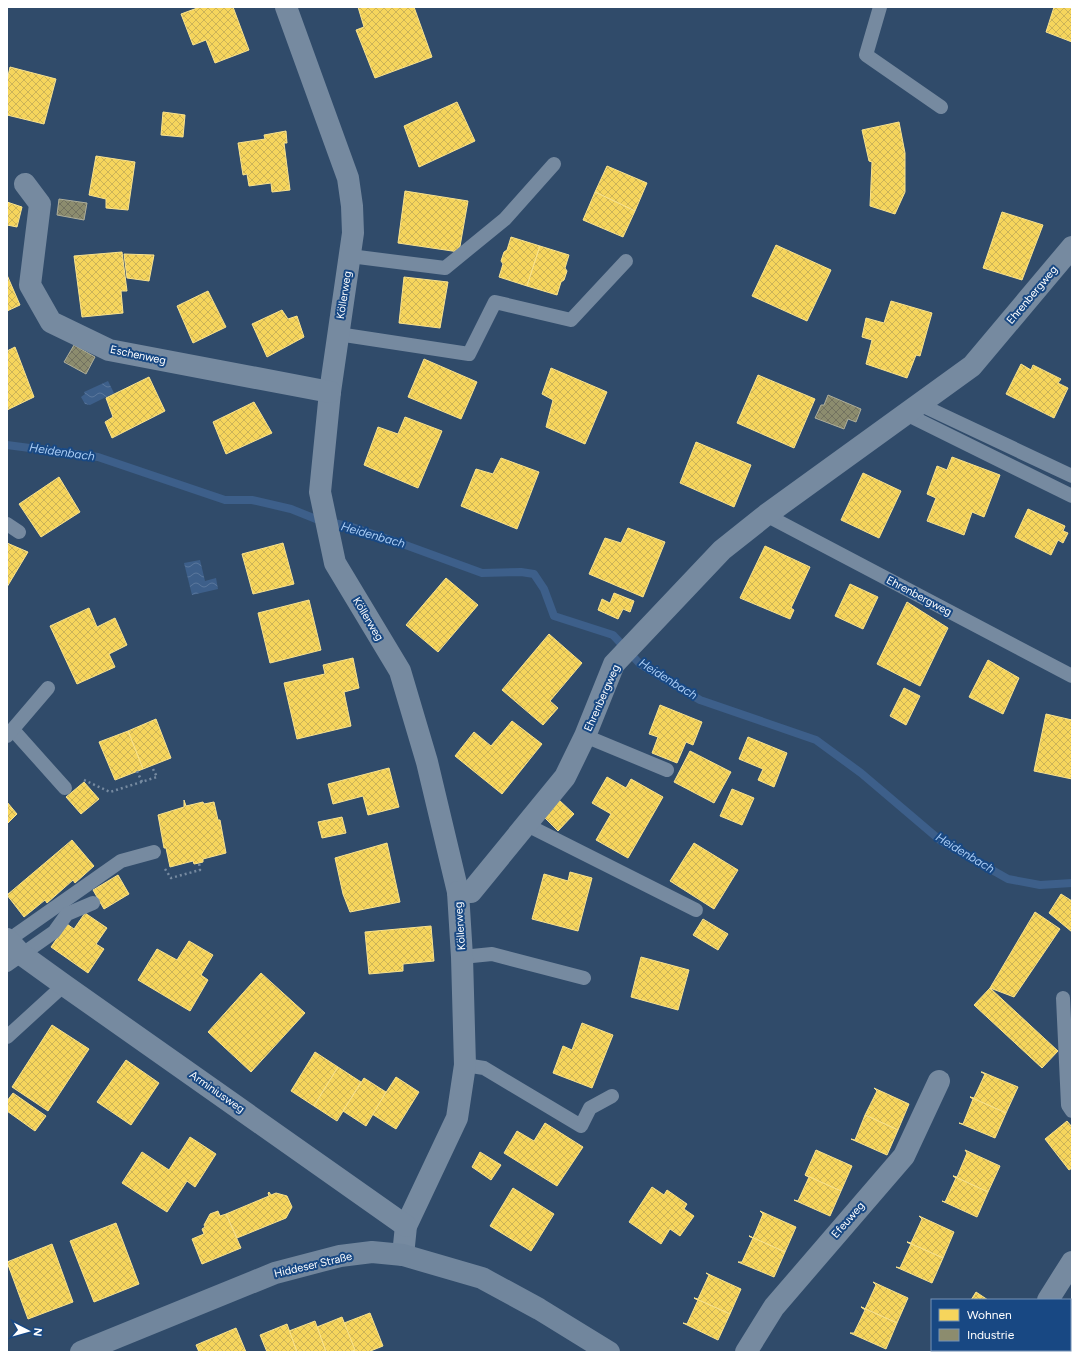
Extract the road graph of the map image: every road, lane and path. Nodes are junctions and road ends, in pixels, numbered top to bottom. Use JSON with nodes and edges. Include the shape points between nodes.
{"nodes":[{"id":1,"x":286,"y":7,"type":"edge"},
{"id":2,"x":880,"y":7,"type":"edge"},
{"id":3,"x":941,"y":107,"type":"dead end"},
{"id":4,"x":554,"y":164,"type":"dead end"},
{"id":5,"x":25,"y":184,"type":"dead end"},
{"id":6,"x":1072,"y":247,"type":"edge"},
{"id":7,"x":350,"y":256,"type":"junction"},
{"id":8,"x":626,"y":261,"type":"dead end"},
{"id":9,"x":338,"y":334,"type":"junction"},
{"id":10,"x":330,"y":392,"type":"junction"},
{"id":11,"x":913,"y":409,"type":"junction"},
{"id":12,"x":1072,"y":476,"type":"edge"},
{"id":13,"x":1072,"y":496,"type":"edge"},
{"id":14,"x":766,"y":515,"type":"junction"},
{"id":15,"x":7,"y":524,"type":"edge"},
{"id":16,"x":19,"y":532,"type":"dead end"},
{"id":17,"x":1072,"y":676,"type":"edge"},
{"id":18,"x":48,"y":688,"type":"dead end"},
{"id":19,"x":10,"y":734,"type":"edge"},
{"id":20,"x":585,"y":736,"type":"junction"},
{"id":21,"x":153,"y":768,"type":"dead end"},
{"id":22,"x":667,"y":770,"type":"dead end"},
{"id":23,"x":137,"y":771,"type":"dead end"},
{"id":24,"x":82,"y":779,"type":"dead end"},
{"id":25,"x":142,"y":782,"type":"junction"},
{"id":26,"x":65,"y":788,"type":"dead end"},
{"id":27,"x":527,"y":825,"type":"junction"},
{"id":28,"x":154,"y":852,"type":"joint"},
{"id":29,"x":199,"y":863,"type":"dead end"},
{"id":30,"x":458,"y":892,"type":"junction"},
{"id":31,"x":93,"y":903,"type":"dead end"},
{"id":32,"x":696,"y":910,"type":"dead end"},
{"id":33,"x":11,"y":950,"type":"edge"},
{"id":34,"x":462,"y":956,"type":"junction"},
{"id":35,"x":584,"y":978,"type":"dead end"},
{"id":36,"x":64,"y":985,"type":"junction"},
{"id":37,"x":1063,"y":998,"type":"dead end"},
{"id":38,"x":7,"y":1037,"type":"edge"},
{"id":39,"x":465,"y":1065,"type":"junction"},
{"id":40,"x":939,"y":1081,"type":"dead end"},
{"id":41,"x":612,"y":1096,"type":"dead end"},
{"id":42,"x":1072,"y":1111,"type":"edge"},
{"id":43,"x":406,"y":1226,"type":"junction"},
{"id":44,"x":403,"y":1255,"type":"junction"},
{"id":45,"x":1072,"y":1262,"type":"edge"},
{"id":46,"x":1049,"y":1299,"type":"edge"},
{"id":47,"x":82,"y":1352,"type":"edge"},
{"id":48,"x":609,"y":1352,"type":"edge"},
{"id":49,"x":746,"y":1352,"type":"edge"}],
"edges":[{"from":1,"to":7,"type":"street","name":"Köllerweg","via":[[348,178],[353,233]]},
{"from":2,"to":3,"type":"lane","via":[[866,55]]},
{"from":4,"to":7,"type":"lane","via":[[505,219],[445,268]]},
{"from":5,"to":10,"type":"street","name":"Eschenweg","via":[[40,204],[30,285],[51,322],[109,350]]},
{"from":6,"to":11,"type":"street","name":"Ehrenbergweg","via":[[972,366]]},
{"from":7,"to":9,"type":"street","name":"Köllerweg"},
{"from":8,"to":9,"type":"lane","via":[[571,320],[495,302],[469,354]]},
{"from":9,"to":10,"type":"street","name":"Köllerweg"},
{"from":10,"to":30,"type":"street","name":"Köllerweg","via":[[320,492],[335,563],[400,671],[427,762]]},
{"from":11,"to":12,"type":"lane"},
{"from":11,"to":13,"type":"lane"},
{"from":11,"to":14,"type":"street","name":"Ehrenbergweg"},
{"from":14,"to":17,"type":"lane","name":"Ehrenbergweg"},
{"from":14,"to":20,"type":"street","name":"Ehrenbergweg","via":[[722,550],[614,664]]},
{"from":15,"to":16,"type":"lane"},
{"from":18,"to":19,"type":"lane"},
{"from":19,"to":26,"type":"lane"},
{"from":20,"to":22,"type":"lane"},
{"from":20,"to":27,"type":"street","name":"Ehrenbergweg","via":[[565,777]]},
{"from":21,"to":25,"type":"path","via":[[157,777]]},
{"from":23,"to":25,"type":"path"},
{"from":24,"to":25,"type":"path","via":[[110,792]]},
{"from":27,"to":30,"type":"street","name":"Ehrenbergweg","via":[[471,892]]},
{"from":27,"to":32,"type":"lane"},
{"from":28,"to":29,"type":"path","via":[[171,878],[200,870]]},
{"from":28,"to":33,"type":"lane","via":[[121,862],[17,934]]},
{"from":30,"to":34,"type":"street","name":"Köllerweg"},
{"from":31,"to":33,"type":"lane","via":[[67,914],[54,932]]},
{"from":33,"to":36,"type":"street","name":"Arminiusweg"},
{"from":34,"to":35,"type":"lane","via":[[492,954]]},
{"from":34,"to":39,"type":"street","name":"Köllerweg"},
{"from":36,"to":38,"type":"lane"},
{"from":36,"to":43,"type":"street","name":"Arminiusweg"},
{"from":37,"to":42,"type":"lane","via":[[1068,1105]]},
{"from":39,"to":41,"type":"lane","via":[[484,1068],[581,1126],[590,1108]]},
{"from":39,"to":43,"type":"street","name":"Köllerweg","via":[[457,1118]]},
{"from":40,"to":49,"type":"street","name":"Efeuweg","via":[[904,1156],[774,1307]]},
{"from":43,"to":44,"type":"street"},
{"from":44,"to":47,"type":"main road","name":"Hiddeser Straße","via":[[372,1252],[340,1256],[275,1272]]},
{"from":44,"to":48,"type":"main road","name":"Hiddeser Straße","via":[[482,1278]]},
{"from":45,"to":46,"type":"street"}]}
